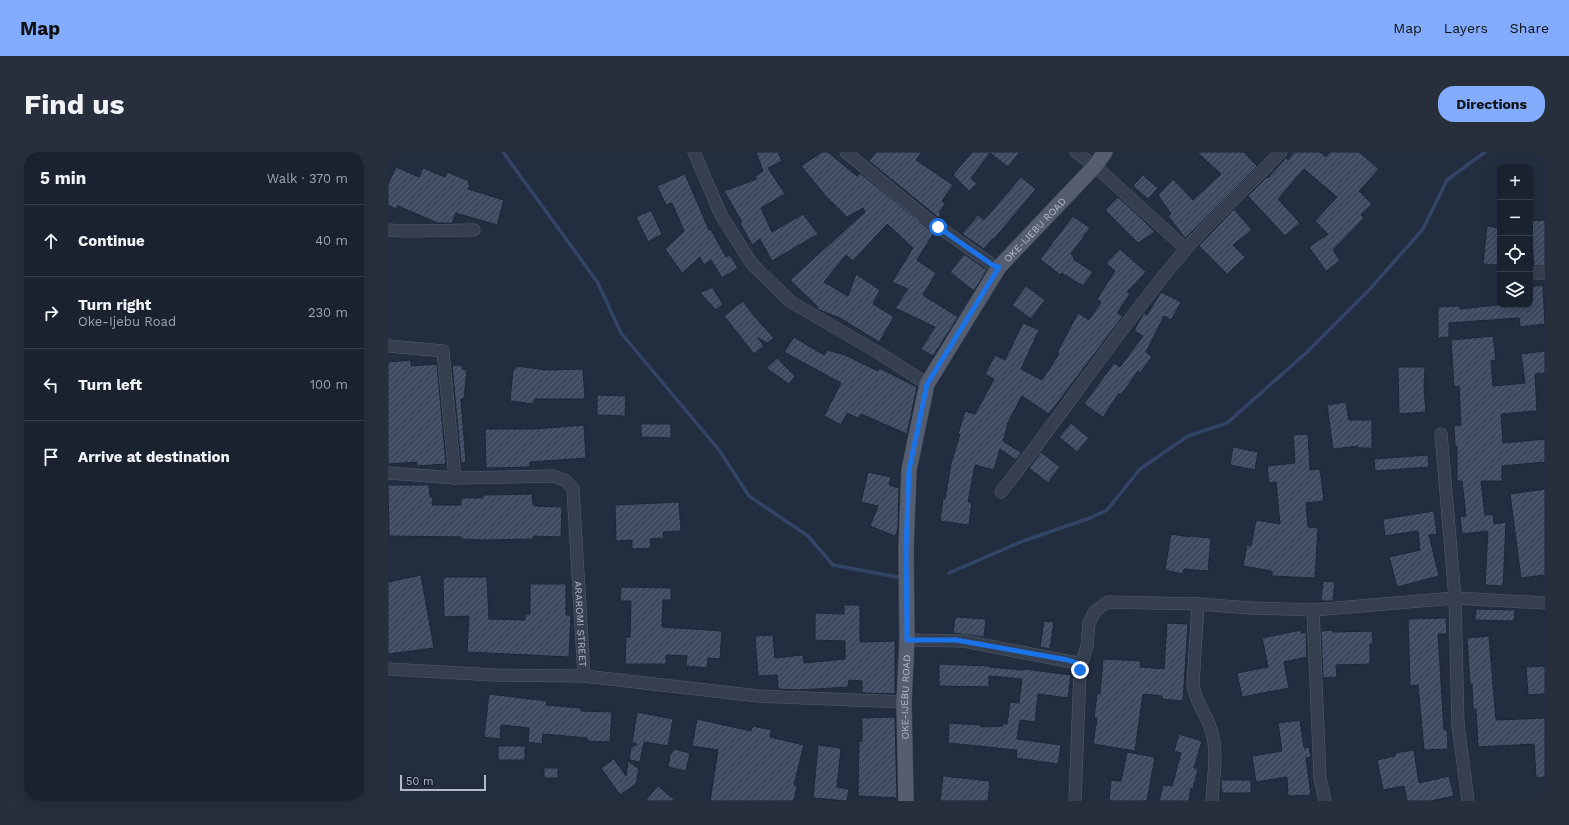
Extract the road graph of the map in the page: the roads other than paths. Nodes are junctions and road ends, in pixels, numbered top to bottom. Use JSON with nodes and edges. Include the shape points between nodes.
{"nodes":[{"id":1,"x":694,"y":152,"type":"edge"},
{"id":2,"x":846,"y":152,"type":"edge"},
{"id":3,"x":1076,"y":152,"type":"edge"},
{"id":4,"x":1105,"y":152,"type":"edge"},
{"id":5,"x":1281,"y":152,"type":"edge"},
{"id":6,"x":1094,"y":166,"type":"junction"},
{"id":7,"x":388,"y":230,"type":"edge"},
{"id":8,"x":474,"y":230,"type":"dead end"},
{"id":9,"x":1186,"y":250,"type":"junction"},
{"id":10,"x":999,"y":267,"type":"junction"},
{"id":11,"x":388,"y":346,"type":"edge"},
{"id":12,"x":927,"y":384,"type":"junction"},
{"id":13,"x":1441,"y":434,"type":"dead end"},
{"id":14,"x":388,"y":473,"type":"edge"},
{"id":15,"x":455,"y":478,"type":"junction"},
{"id":16,"x":1001,"y":492,"type":"dead end"},
{"id":17,"x":1455,"y":598,"type":"junction"},
{"id":18,"x":1545,"y":603,"type":"edge"},
{"id":19,"x":1198,"y":604,"type":"junction"},
{"id":20,"x":1312,"y":610,"type":"junction"},
{"id":21,"x":907,"y":640,"type":"junction"},
{"id":22,"x":1077,"y":663,"type":"junction"},
{"id":23,"x":388,"y":669,"type":"edge"},
{"id":24,"x":584,"y":676,"type":"junction"},
{"id":25,"x":904,"y":702,"type":"junction"},
{"id":26,"x":906,"y":801,"type":"edge"},
{"id":27,"x":1075,"y":801,"type":"edge"},
{"id":28,"x":1212,"y":801,"type":"edge"},
{"id":29,"x":1324,"y":801,"type":"edge"},
{"id":30,"x":1468,"y":801,"type":"edge"}],
"edges":[{"from":1,"to":12,"type":"street","via":[[721,215],[752,264],[763,275],[791,302]]},
{"from":2,"to":10,"type":"street","via":[[922,215]]},
{"from":3,"to":6,"type":"street"},
{"from":4,"to":6,"type":"main road","name":"OKE-IJEBU ROAD"},
{"from":5,"to":9,"type":"street"},
{"from":6,"to":9,"type":"street"},
{"from":6,"to":10,"type":"main road","name":"OKE-IJEBU ROAD"},
{"from":7,"to":8,"type":"street"},
{"from":9,"to":16,"type":"street","via":[[1142,304]]},
{"from":10,"to":12,"type":"main road","name":"OKE-IJEBU ROAD"},
{"from":11,"to":15,"type":"street","via":[[443,351]]},
{"from":12,"to":21,"type":"main road","name":"OKE-IJEBU ROAD","via":[[909,470],[906,549]]},
{"from":13,"to":17,"type":"street"},
{"from":14,"to":15,"type":"street","name":"ARAROMI STREET"},
{"from":15,"to":24,"type":"street","name":"ARAROMI STREET","via":[[554,476],[566,481],[573,490]]},
{"from":17,"to":18,"type":"street"},
{"from":17,"to":20,"type":"street"},
{"from":17,"to":30,"type":"street","via":[[1458,725]]},
{"from":19,"to":20,"type":"street"},
{"from":19,"to":22,"type":"street","via":[[1108,602],[1095,611],[1089,623],[1083,659]]},
{"from":19,"to":28,"type":"street","via":[[1193,684],[1194,694],[1213,734]]},
{"from":20,"to":29,"type":"street","via":[[1320,778]]},
{"from":21,"to":22,"type":"street","via":[[964,641]]},
{"from":21,"to":25,"type":"main road","name":"OKE-IJEBU ROAD"},
{"from":22,"to":27,"type":"street","via":[[1080,670]]},
{"from":23,"to":24,"type":"street","via":[[495,676]]},
{"from":24,"to":25,"type":"street","name":"ARAROMI STREET","via":[[758,696]]},
{"from":25,"to":26,"type":"main road","name":"OKE-IJEBU ROAD"}]}
